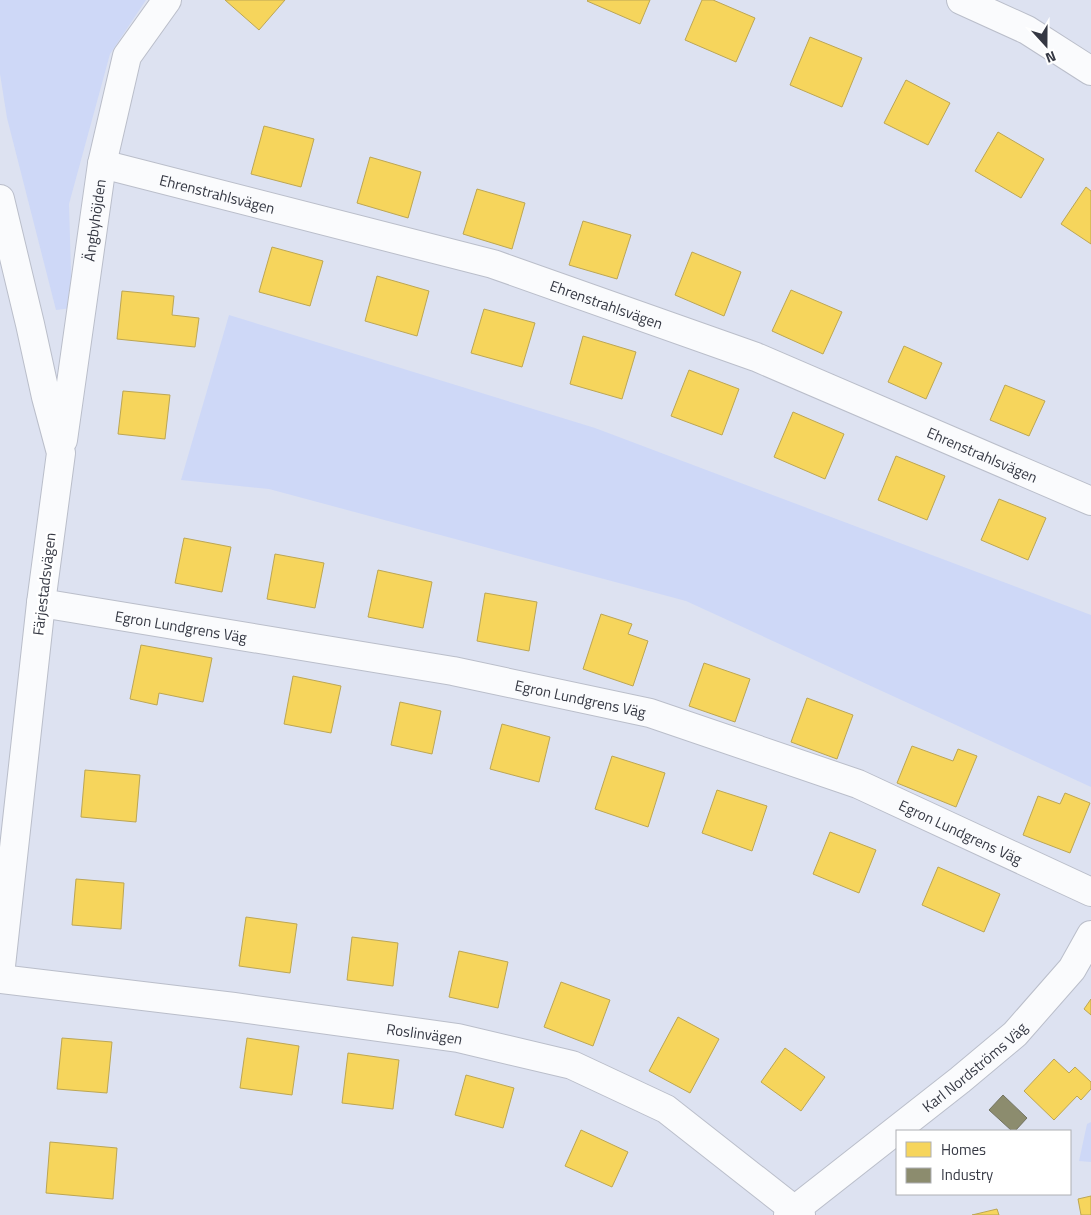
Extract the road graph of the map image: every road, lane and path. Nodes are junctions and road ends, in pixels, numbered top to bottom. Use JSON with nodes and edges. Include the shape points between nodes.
{"nodes":[{"id":1,"x":167,"y":0,"type":"edge"},
{"id":2,"x":961,"y":0,"type":"edge"},
{"id":3,"x":1091,"y":71,"type":"edge"},
{"id":4,"x":102,"y":164,"type":"junction"},
{"id":5,"x":0,"y":199,"type":"edge"},
{"id":6,"x":61,"y":453,"type":"junction"},
{"id":7,"x":1091,"y":501,"type":"edge"},
{"id":8,"x":41,"y":603,"type":"junction"},
{"id":9,"x":1091,"y":892,"type":"edge"},
{"id":10,"x":1091,"y":936,"type":"edge"},
{"id":11,"x":0,"y":975,"type":"edge"},
{"id":12,"x":0,"y":979,"type":"edge"},
{"id":13,"x":898,"y":1130,"type":"edge"},
{"id":14,"x":896,"y":1132,"type":"edge"},
{"id":15,"x":795,"y":1213,"type":"edge"}],
"edges":[{"from":1,"to":4,"type":"street","name":"Ängbyhöjden","via":[[127,56]]},
{"from":2,"to":3,"type":"street","via":[[1027,30]]},
{"from":4,"to":6,"type":"street","name":"Ängbyhöjden"},
{"from":4,"to":7,"type":"street","name":"Ehrenstrahlsvägen","via":[[493,264],[756,357]]},
{"from":5,"to":6,"type":"street","name":"Färjestadsvägen"},
{"from":6,"to":8,"type":"street","name":"Färjestadsvägen"},
{"from":8,"to":9,"type":"street","name":"Egron Lundgrens Väg","via":[[453,671],[650,712],[858,784]]},
{"from":8,"to":11,"type":"street","name":"Färjestadsvägen"},
{"from":10,"to":13,"type":"street","name":"Karl Nordströms Väg","via":[[1072,969],[1015,1034]]},
{"from":12,"to":15,"type":"street","name":"Roslinvägen","via":[[458,1038],[572,1064],[666,1109]]},
{"from":14,"to":15,"type":"street","name":"Karl Nordströms Väg"}]}
